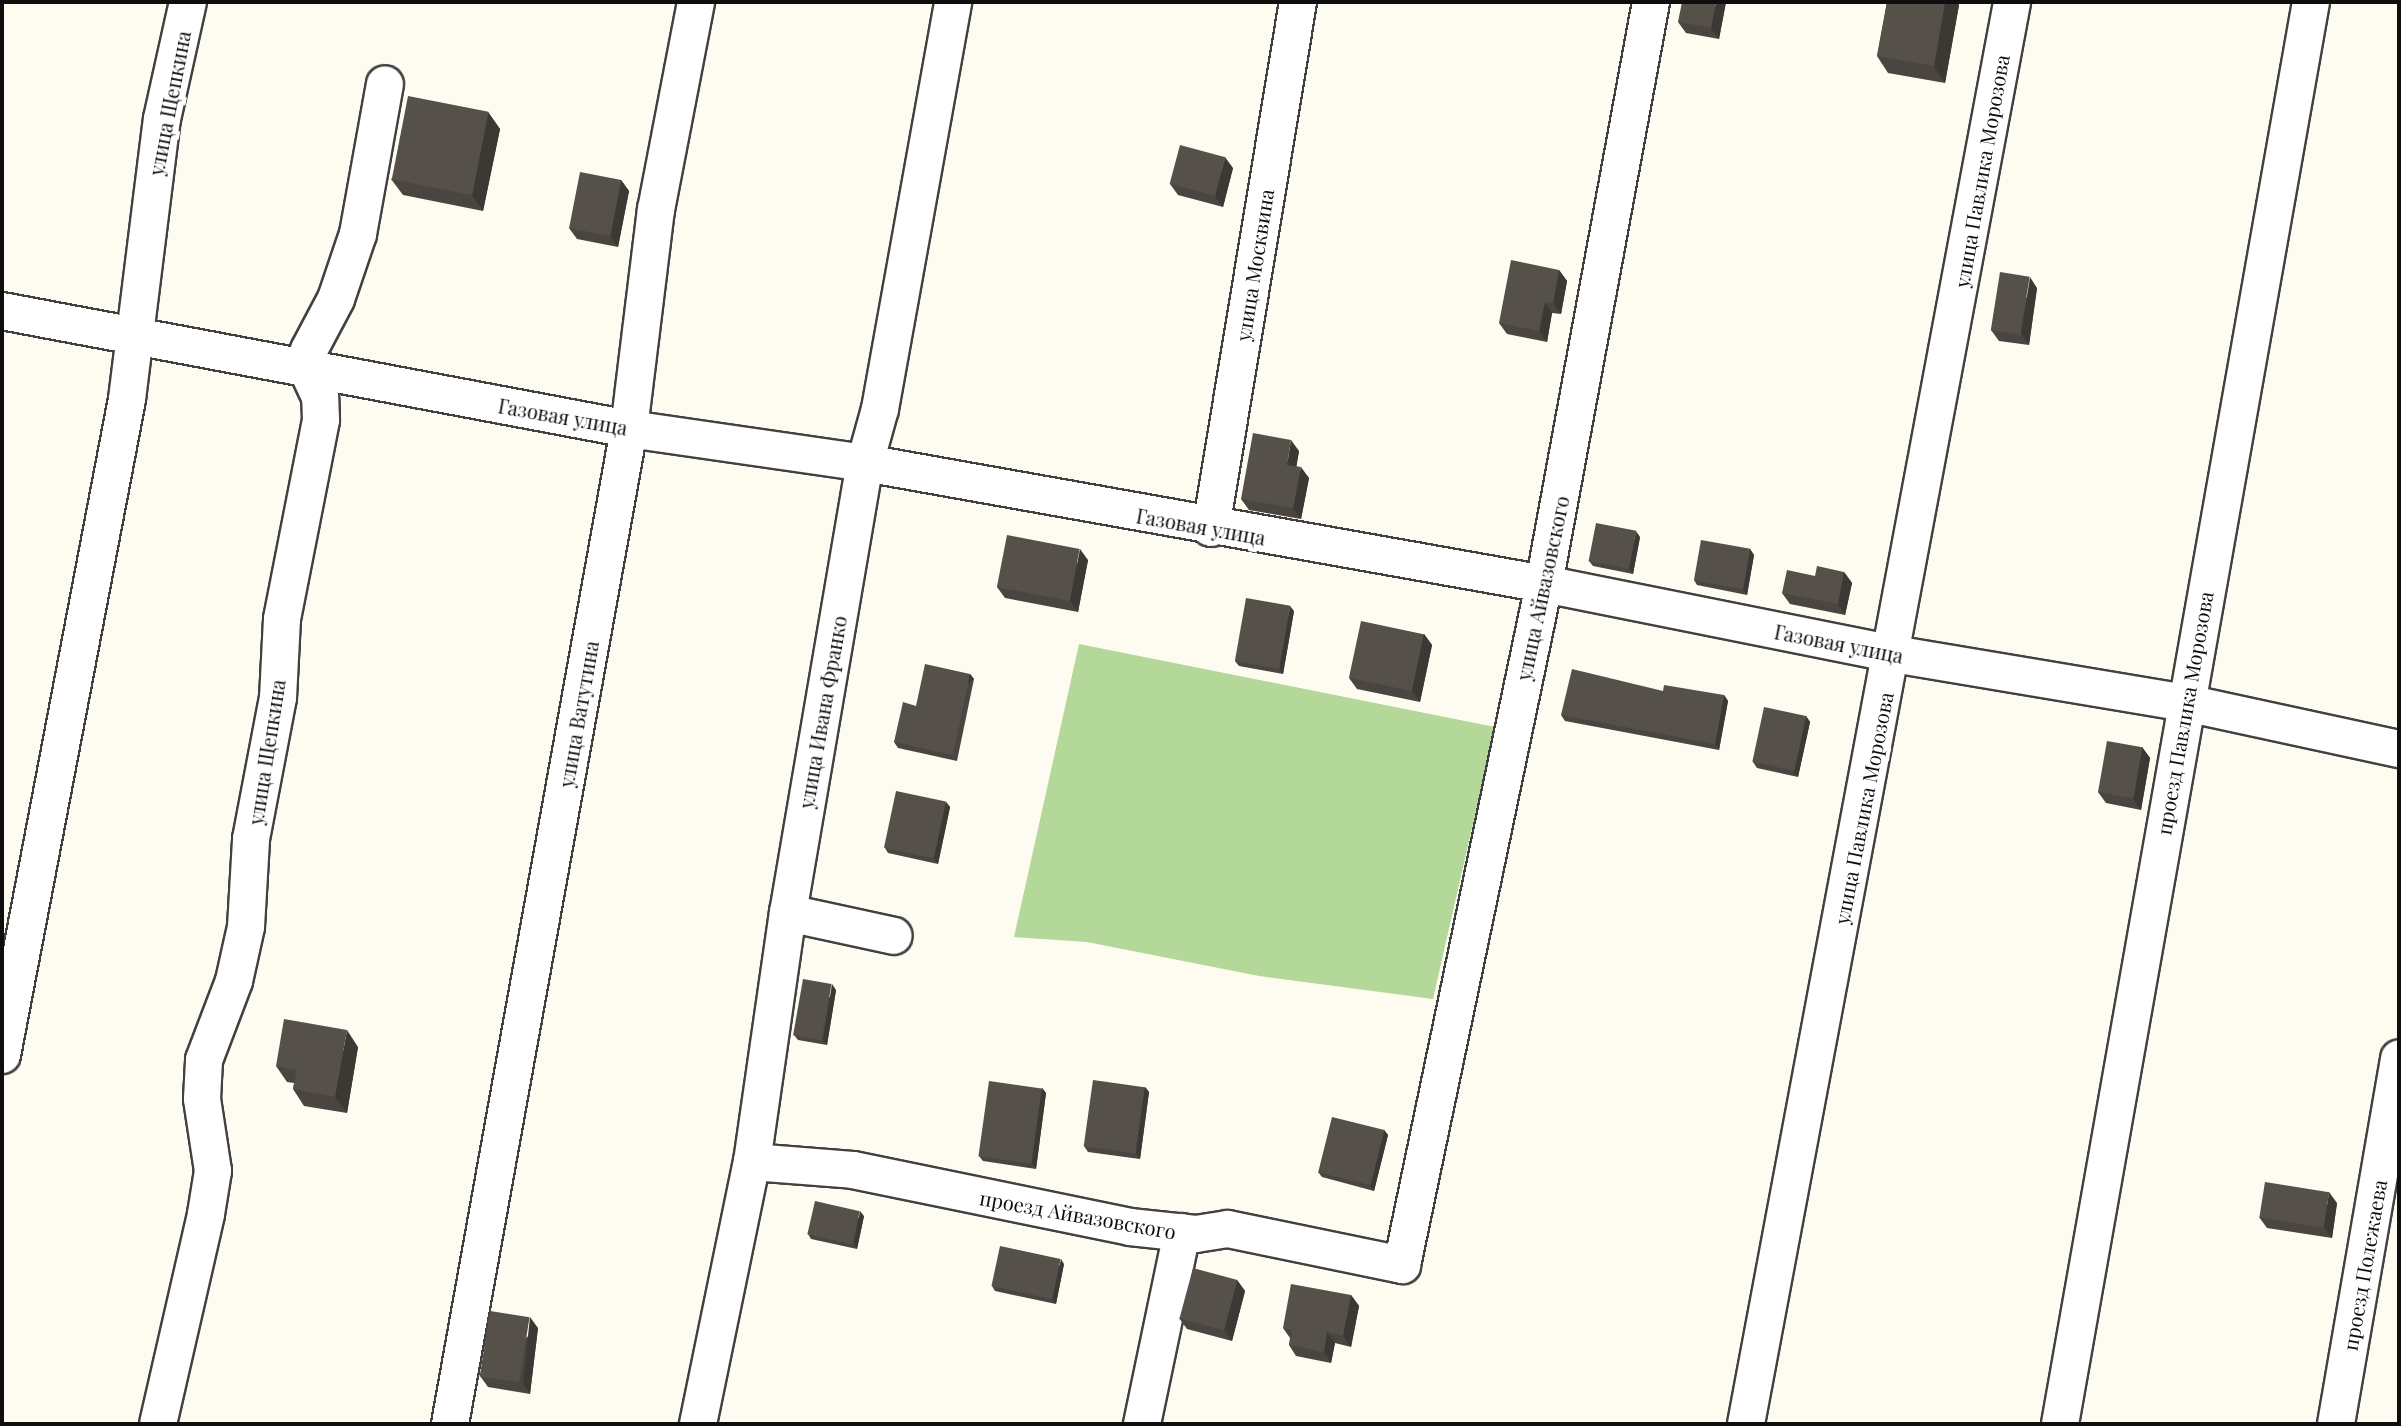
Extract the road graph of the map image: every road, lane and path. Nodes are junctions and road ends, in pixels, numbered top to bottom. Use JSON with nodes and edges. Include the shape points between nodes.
{"nodes":[{"id":1,"x":188,"y":2,"type":"edge"},
{"id":2,"x":696,"y":2,"type":"edge"},
{"id":3,"x":953,"y":2,"type":"edge"},
{"id":4,"x":1298,"y":2,"type":"edge"},
{"id":5,"x":1651,"y":2,"type":"edge"},
{"id":6,"x":2012,"y":2,"type":"edge"},
{"id":7,"x":2311,"y":2,"type":"edge"},
{"id":8,"x":385,"y":84,"type":"dead end"},
{"id":9,"x":2,"y":311,"type":"edge"},
{"id":10,"x":134,"y":334,"type":"junction"},
{"id":11,"x":307,"y":369,"type":"junction"},
{"id":12,"x":629,"y":429,"type":"junction"},
{"id":13,"x":865,"y":463,"type":"junction"},
{"id":14,"x":1211,"y":528,"type":"junction"},
{"id":15,"x":1544,"y":584,"type":"junction"},
{"id":16,"x":1893,"y":654,"type":"junction"},
{"id":17,"x":2186,"y":703,"type":"junction"},
{"id":18,"x":2399,"y":749,"type":"edge"},
{"id":19,"x":788,"y":913,"type":"junction"},
{"id":20,"x":894,"y":936,"type":"dead end"},
{"id":21,"x":2,"y":1055,"type":"edge"},
{"id":22,"x":2399,"y":1058,"type":"edge"},
{"id":23,"x":752,"y":1162,"type":"junction"},
{"id":24,"x":1182,"y":1232,"type":"junction"},
{"id":25,"x":1402,"y":1265,"type":"joint"},
{"id":26,"x":158,"y":1424,"type":"edge"},
{"id":27,"x":450,"y":1424,"type":"edge"},
{"id":28,"x":698,"y":1424,"type":"edge"},
{"id":29,"x":1142,"y":1424,"type":"edge"},
{"id":30,"x":1746,"y":1424,"type":"edge"},
{"id":31,"x":2060,"y":1424,"type":"edge"},
{"id":32,"x":2336,"y":1424,"type":"edge"}],
"edges":[{"from":1,"to":10,"type":"street","name":"улица Щепкина","via":[[162,119]]},
{"from":2,"to":12,"type":"street","name":"улица Ватутина","via":[[656,210]]},
{"from":3,"to":13,"type":"street","name":"улица Ивана Франко","via":[[880,409]]},
{"from":4,"to":14,"type":"street","name":"улица Москвина"},
{"from":5,"to":15,"type":"street","name":"улица Айвазовского"},
{"from":6,"to":16,"type":"street","name":"улица Павлика Морозова"},
{"from":7,"to":17,"type":"street","name":"проезд Павлика Морозова"},
{"from":8,"to":11,"type":"street","via":[[358,234],[336,299],[309,350]]},
{"from":9,"to":10,"type":"street","name":"Газовая улица"},
{"from":10,"to":11,"type":"street","name":"Газовая улица"},
{"from":10,"to":21,"type":"street","name":"улица Щепкина","via":[[127,399]]},
{"from":11,"to":12,"type":"street","name":"Газовая улица"},
{"from":11,"to":26,"type":"street","name":"улица Щепкина","via":[[320,397],[321,420],[282,619],[278,698],[251,839],[246,927],[234,981],[204,1060],[202,1099],[213,1171]]},
{"from":12,"to":13,"type":"street","name":"Газовая улица"},
{"from":12,"to":27,"type":"street","name":"улица Ватутина"},
{"from":13,"to":14,"type":"street","name":"Газовая улица"},
{"from":13,"to":19,"type":"street","name":"улица Ивана Франко"},
{"from":14,"to":15,"type":"street","name":"Газовая улица"},
{"from":15,"to":16,"type":"street","name":"Газовая улица"},
{"from":15,"to":25,"type":"street","name":"улица Айвазовского"},
{"from":16,"to":17,"type":"street","name":"Газовая улица"},
{"from":16,"to":30,"type":"street","name":"улица Павлика Морозова"},
{"from":17,"to":18,"type":"street","name":"Газовая улица"},
{"from":17,"to":31,"type":"street","name":"проезд Павлика Морозова"},
{"from":19,"to":20,"type":"street"},
{"from":19,"to":23,"type":"street","name":"улица Ивана Франко"},
{"from":22,"to":32,"type":"street","name":"проезд Полежаева"},
{"from":23,"to":24,"type":"street","name":"проезд Айвазовского","via":[[853,1170],[1130,1227]]},
{"from":23,"to":28,"type":"street","name":"улица Ивана Франко"},
{"from":24,"to":25,"type":"street","name":"проезд Айвазовского","via":[[1228,1229]]},
{"from":24,"to":29,"type":"street"}]}
